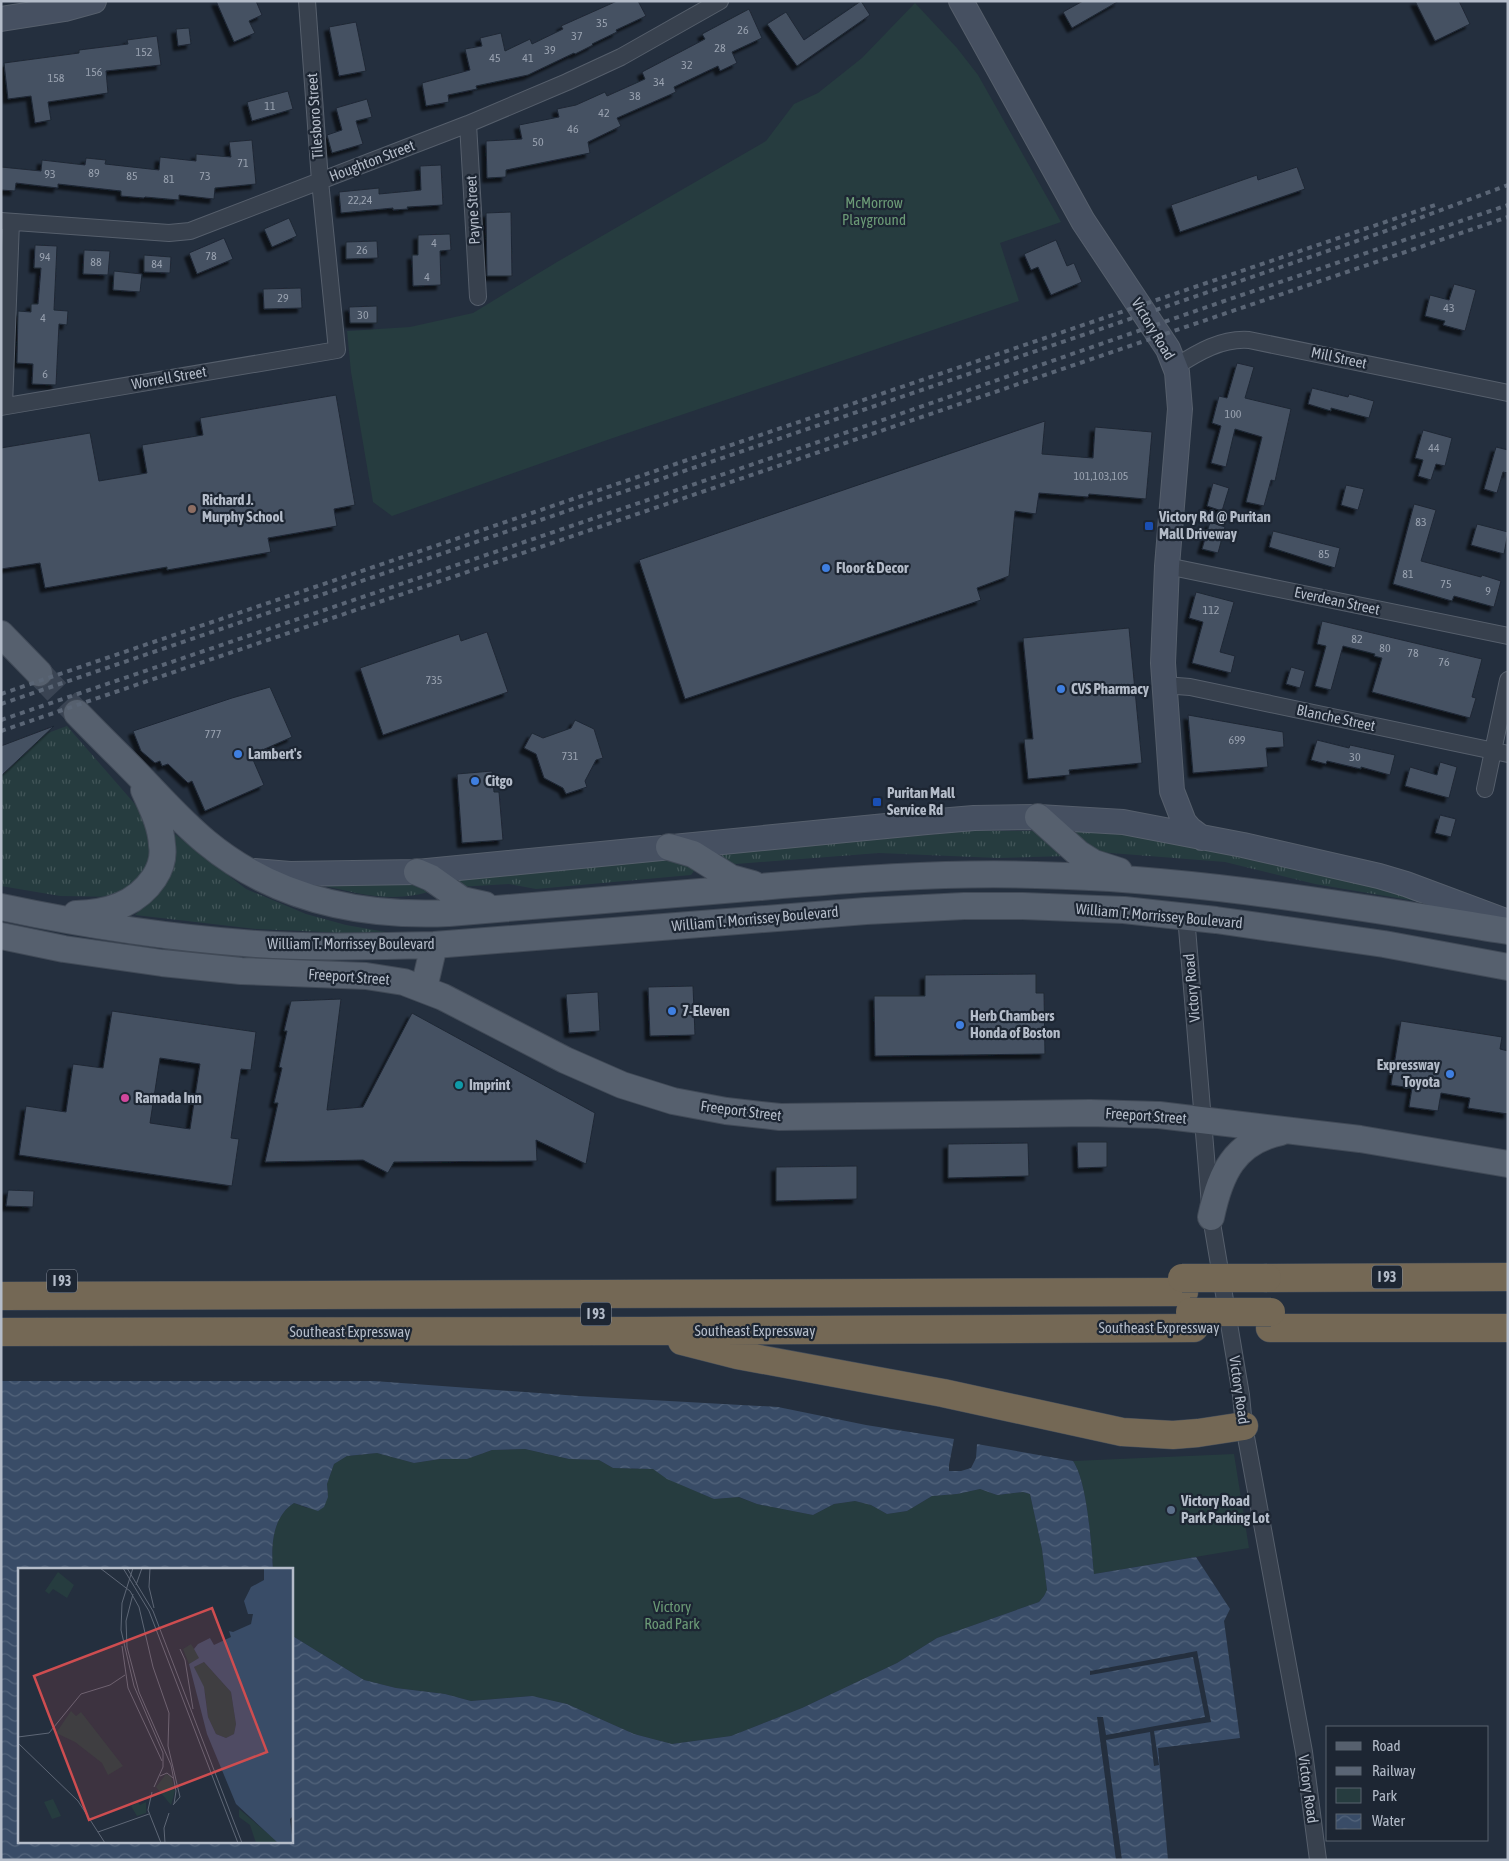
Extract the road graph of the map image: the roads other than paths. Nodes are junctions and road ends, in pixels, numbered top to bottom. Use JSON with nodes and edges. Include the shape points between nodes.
{"nodes":[{"id":1,"x":94,"y":1,"type":"edge"},
{"id":2,"x":307,"y":1,"type":"edge"},
{"id":3,"x":720,"y":1,"type":"edge"},
{"id":4,"x":961,"y":1,"type":"edge"},
{"id":5,"x":1,"y":19,"type":"edge"},
{"id":6,"x":468,"y":124,"type":"junction"},
{"id":7,"x":320,"y":181,"type":"junction"},
{"id":8,"x":6,"y":221,"type":"edge"},
{"id":9,"x":478,"y":296,"type":"dead end"},
{"id":10,"x":338,"y":350,"type":"joint"},
{"id":11,"x":1175,"y":367,"type":"junction"},
{"id":12,"x":1508,"y":394,"type":"edge"},
{"id":13,"x":3,"y":407,"type":"edge"},
{"id":14,"x":1166,"y":566,"type":"junction"},
{"id":15,"x":1,"y":634,"type":"edge"},
{"id":16,"x":1508,"y":636,"type":"edge"},
{"id":17,"x":39,"y":673,"type":"tunnel mouth"},
{"id":18,"x":1508,"y":680,"type":"edge"},
{"id":19,"x":1164,"y":685,"type":"junction"},
{"id":20,"x":77,"y":713,"type":"tunnel mouth"},
{"id":21,"x":1500,"y":752,"type":"edge"},
{"id":22,"x":138,"y":774,"type":"junction"},
{"id":23,"x":1484,"y":789,"type":"dead end"},
{"id":24,"x":1172,"y":791,"type":"junction"},
{"id":25,"x":1038,"y":818,"type":"junction"},
{"id":26,"x":1123,"y":822,"type":"junction"},
{"id":27,"x":1202,"y":838,"type":"junction"},
{"id":28,"x":669,"y":847,"type":"junction"},
{"id":29,"x":244,"y":868,"type":"junction"},
{"id":30,"x":418,"y":872,"type":"junction"},
{"id":31,"x":1169,"y":882,"type":"junction"},
{"id":32,"x":776,"y":886,"type":"junction"},
{"id":33,"x":1,"y":906,"type":"edge"},
{"id":34,"x":515,"y":907,"type":"junction"},
{"id":35,"x":48,"y":916,"type":"junction"},
{"id":36,"x":1186,"y":916,"type":"junction"},
{"id":37,"x":1508,"y":922,"type":"edge"},
{"id":38,"x":1508,"y":931,"type":"edge"},
{"id":39,"x":1,"y":936,"type":"edge"},
{"id":40,"x":257,"y":944,"type":"junction"},
{"id":41,"x":434,"y":946,"type":"junction"},
{"id":42,"x":1508,"y":967,"type":"edge"},
{"id":43,"x":255,"y":972,"type":"junction"},
{"id":44,"x":424,"y":988,"type":"junction"},
{"id":45,"x":1203,"y":1122,"type":"junction"},
{"id":46,"x":1284,"y":1131,"type":"junction"},
{"id":47,"x":1508,"y":1164,"type":"edge"},
{"id":48,"x":1211,"y":1217,"type":"junction"},
{"id":49,"x":1508,"y":1277,"type":"edge"},
{"id":50,"x":1,"y":1281,"type":"edge"},
{"id":51,"x":1508,"y":1292,"type":"edge"},
{"id":52,"x":1,"y":1296,"type":"edge"},
{"id":53,"x":1188,"y":1302,"type":"junction"},
{"id":54,"x":1269,"y":1303,"type":"junction"},
{"id":55,"x":1508,"y":1311,"type":"edge"},
{"id":56,"x":1,"y":1316,"type":"edge"},
{"id":57,"x":1508,"y":1328,"type":"edge"},
{"id":58,"x":1,"y":1332,"type":"edge"},
{"id":59,"x":644,"y":1332,"type":"junction"},
{"id":60,"x":1244,"y":1426,"type":"junction"},
{"id":61,"x":1318,"y":1860,"type":"edge"}],
"edges":[{"from":1,"to":5,"type":"main road"},
{"from":2,"to":7,"type":"street","name":"Tilesboro Street"},
{"from":3,"to":6,"type":"street","name":"Houghton Street","via":[[602,67]]},
{"from":4,"to":11,"type":"main road","name":"Victory Road","via":[[1083,221],[1161,337]]},
{"from":6,"to":7,"type":"street","name":"Houghton Street"},
{"from":6,"to":9,"type":"street","name":"Payne Street"},
{"from":7,"to":8,"type":"street","name":"Houghton Street","via":[[183,232]]},
{"from":7,"to":10,"type":"street","name":"Tilesboro Street"},
{"from":8,"to":13,"type":"street"},
{"from":10,"to":13,"type":"street","name":"Worrell Street"},
{"from":11,"to":12,"type":"street","name":"Mill Street","via":[[1217,344],[1249,340]]},
{"from":11,"to":14,"type":"main road","name":"Victory Road","via":[[1180,409]]},
{"from":14,"to":16,"type":"street","name":"Everdean Street"},
{"from":14,"to":19,"type":"main road","name":"Victory Road"},
{"from":15,"to":17,"type":"main road"},
{"from":18,"to":21,"type":"street"},
{"from":19,"to":21,"type":"street","name":"Blanche Street","via":[[1190,687]]},
{"from":19,"to":24,"type":"main road","name":"Victory Road"},
{"from":20,"to":22,"type":"main road","name":"William T. Morrissey Boulevard"},
{"from":21,"to":23,"type":"street"},
{"from":22,"to":29,"type":"main road","name":"William T. Morrissey Boulevard","via":[[207,843]]},
{"from":22,"to":35,"type":"main road","via":[[158,822],[163,847],[161,862],[149,886],[138,897],[104,911]]},
{"from":24,"to":26,"type":"main road","via":[[1155,810]]},
{"from":24,"to":27,"type":"main road","name":"Victory Road","via":[[1184,822]]},
{"from":25,"to":26,"type":"main road"},
{"from":25,"to":28,"type":"main road","via":[[934,821]]},
{"from":25,"to":31,"type":"main road","via":[[1070,847],[1094,863]]},
{"from":26,"to":27,"type":"main road"},
{"from":27,"to":37,"type":"main road","via":[[1393,879]]},
{"from":28,"to":30,"type":"main road"},
{"from":28,"to":32,"type":"main road","via":[[693,854],[731,878]]},
{"from":29,"to":30,"type":"main road","via":[[276,874]]},
{"from":29,"to":34,"type":"main road","name":"William T. Morrissey Boulevard","via":[[301,895],[361,910],[417,914]]},
{"from":30,"to":34,"type":"main road","via":[[462,900],[478,905]]},
{"from":31,"to":32,"type":"main road","name":"William T. Morrissey Boulevard","via":[[972,874]]},
{"from":31,"to":38,"type":"main road","name":"William T. Morrissey Boulevard"},
{"from":32,"to":34,"type":"main road","name":"William T. Morrissey Boulevard"},
{"from":33,"to":35,"type":"main road","name":"William T. Morrissey Boulevard"},
{"from":35,"to":40,"type":"main road","name":"William T. Morrissey Boulevard","via":[[147,933]]},
{"from":36,"to":41,"type":"main road","name":"William T. Morrissey Boulevard","via":[[1088,908],[926,907]]},
{"from":36,"to":42,"type":"main road","name":"William T. Morrissey Boulevard","via":[[1384,944]]},
{"from":36,"to":45,"type":"street","name":"Victory Road"},
{"from":39,"to":43,"type":"main road","name":"Freeport Street","via":[[114,957]]},
{"from":40,"to":41,"type":"main road","name":"William T. Morrissey Boulevard"},
{"from":40,"to":43,"type":"main road"},
{"from":41,"to":44,"type":"main road"},
{"from":43,"to":44,"type":"main road","name":"Freeport Street","via":[[373,976]]},
{"from":44,"to":45,"type":"main road","name":"Freeport Street","via":[[609,1080],[699,1107],[780,1117],[1090,1112],[1179,1117]]},
{"from":45,"to":46,"type":"main road","name":"Freeport Street"},
{"from":45,"to":48,"type":"street","name":"Victory Road"},
{"from":46,"to":47,"type":"main road","name":"Freeport Street","via":[[1360,1139]]},
{"from":46,"to":48,"type":"main road","via":[[1251,1142],[1232,1160],[1218,1187]]},
{"from":48,"to":60,"type":"street","name":"Victory Road"},
{"from":49,"to":54,"type":"highway","name":"Southeast Expressway","number":"I 93"},
{"from":50,"to":53,"type":"highway","name":"Southeast Expressway","number":"I 93"},
{"from":51,"to":54,"type":"highway","number":"I 93"},
{"from":52,"to":53,"type":"highway","number":"I 93"},
{"from":53,"to":54,"type":"highway","name":"Southeast Expressway","number":"I 93","bridge":true},
{"from":53,"to":54,"type":"highway","name":"Southeast Expressway","number":"I 93"},
{"from":53,"to":56,"type":"highway","number":"I 93"},
{"from":53,"to":59,"type":"highway","name":"Southeast Expressway","number":"I 93"},
{"from":54,"to":55,"type":"highway","number":"I 93"},
{"from":54,"to":57,"type":"highway","name":"Southeast Expressway","number":"I 93"},
{"from":58,"to":59,"type":"highway","name":"Southeast Expressway","number":"I 93"},
{"from":59,"to":60,"type":"highway","via":[[737,1355],[899,1384],[1122,1432],[1173,1435]]},
{"from":60,"to":61,"type":"street","name":"Victory Road","via":[[1304,1752]]}]}
